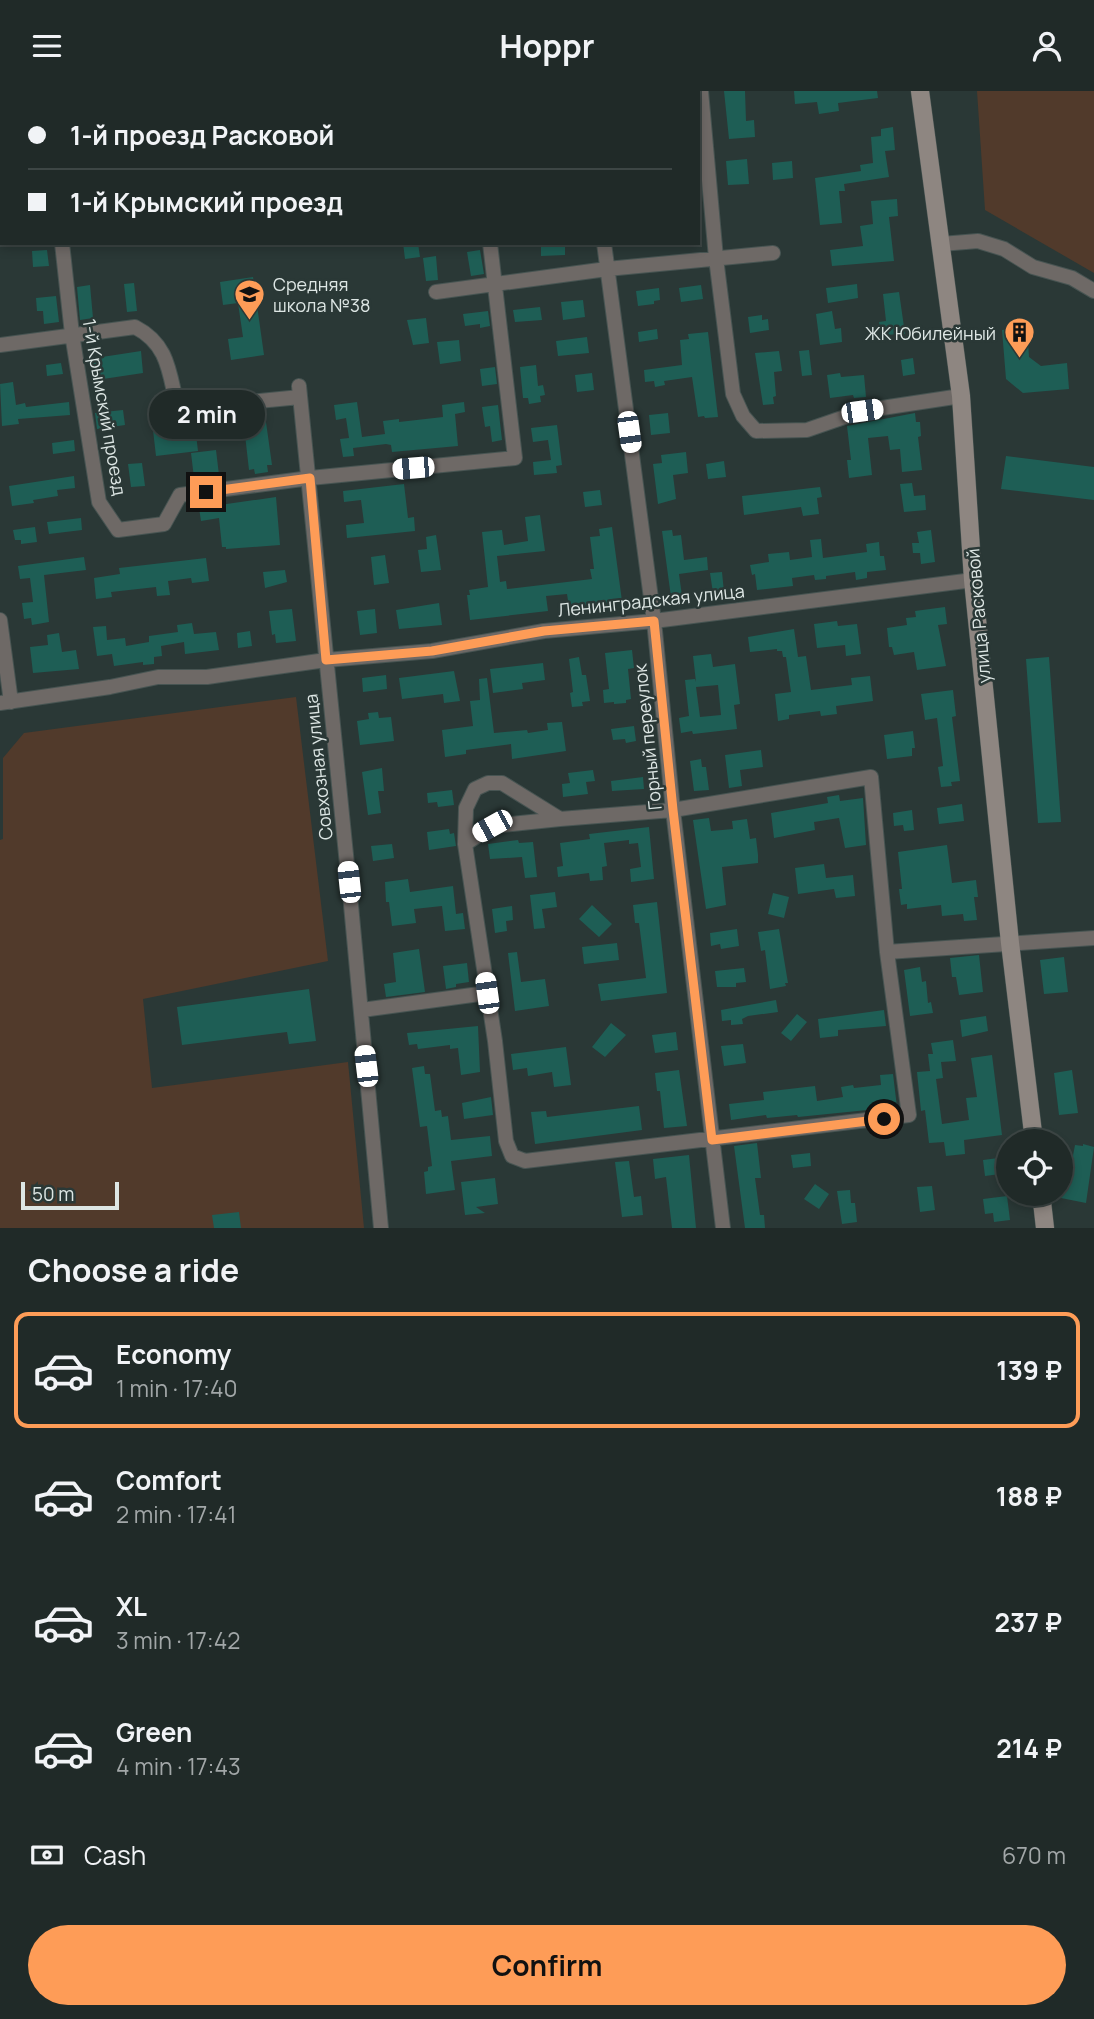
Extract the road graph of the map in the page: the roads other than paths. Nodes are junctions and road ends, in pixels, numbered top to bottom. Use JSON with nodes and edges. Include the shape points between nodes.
{"nodes":[{"id":1,"x":701,"y":91,"type":"edge"},
{"id":2,"x":920,"y":91,"type":"edge"},
{"id":3,"x":941,"y":244,"type":"junction"},
{"id":4,"x":62,"y":245,"type":"edge"},
{"id":5,"x":489,"y":245,"type":"edge"},
{"id":6,"x":604,"y":245,"type":"edge"},
{"id":7,"x":773,"y":253,"type":"dead end"},
{"id":8,"x":716,"y":258,"type":"junction"},
{"id":9,"x":607,"y":269,"type":"junction"},
{"id":10,"x":495,"y":284,"type":"junction"},
{"id":11,"x":1094,"y":291,"type":"edge"},
{"id":12,"x":436,"y":292,"type":"dead end"},
{"id":13,"x":72,"y":334,"type":"junction"},
{"id":14,"x":0,"y":345,"type":"edge"},
{"id":15,"x":961,"y":396,"type":"junction"},
{"id":16,"x":310,"y":478,"type":"junction"},
{"id":17,"x":973,"y":580,"type":"junction"},
{"id":18,"x":0,"y":620,"type":"edge"},
{"id":19,"x":654,"y":621,"type":"junction"},
{"id":20,"x":326,"y":660,"type":"junction"},
{"id":21,"x":5,"y":702,"type":"edge"},
{"id":22,"x":673,"y":810,"type":"junction"},
{"id":23,"x":560,"y":819,"type":"junction"},
{"id":24,"x":465,"y":844,"type":"junction"},
{"id":25,"x":1094,"y":938,"type":"edge"},
{"id":26,"x":1010,"y":943,"type":"junction"},
{"id":27,"x":887,"y":951,"type":"junction"},
{"id":28,"x":487,"y":993,"type":"junction"},
{"id":29,"x":362,"y":1010,"type":"junction"},
{"id":30,"x":1033,"y":1129,"type":"edge"},
{"id":31,"x":712,"y":1140,"type":"junction"},
{"id":32,"x":1042,"y":1206,"type":"edge"},
{"id":33,"x":382,"y":1228,"type":"edge"},
{"id":34,"x":723,"y":1228,"type":"edge"},
{"id":35,"x":1045,"y":1228,"type":"edge"}],
"edges":[{"from":1,"to":8,"type":"street"},
{"from":2,"to":3,"type":"street","name":"улица Расковой"},
{"from":3,"to":11,"type":"street","via":[[978,241]]},
{"from":3,"to":15,"type":"street","name":"улица Расковой"},
{"from":4,"to":13,"type":"street","name":"1-й Крымский проезд"},
{"from":5,"to":10,"type":"street"},
{"from":6,"to":9,"type":"street","name":"Горный переулок"},
{"from":7,"to":8,"type":"street"},
{"from":8,"to":9,"type":"street"},
{"from":8,"to":15,"type":"street","via":[[733,394],[756,431],[807,430],[862,411]]},
{"from":9,"to":10,"type":"street"},
{"from":9,"to":19,"type":"street","name":"Горный переулок"},
{"from":10,"to":12,"type":"street"},
{"from":10,"to":16,"type":"street","via":[[515,458]]},
{"from":13,"to":14,"type":"street"},
{"from":13,"to":16,"type":"street","name":"Совхозная улица","via":[[135,327],[157,342],[178,409],[300,391]]},
{"from":13,"to":16,"type":"street","name":"1-й Крымский проезд","via":[[99,502],[118,530],[164,524],[180,495]]},
{"from":15,"to":17,"type":"street","name":"улица Расковой"},
{"from":16,"to":20,"type":"street","name":"Совхозная улица"},
{"from":17,"to":19,"type":"street","name":"Ленинградская улица"},
{"from":17,"to":26,"type":"street","name":"улица Расковой"},
{"from":18,"to":21,"type":"street"},
{"from":19,"to":20,"type":"street","name":"Ленинградская улица","via":[[544,631],[432,651]]},
{"from":19,"to":22,"type":"street","name":"Горный переулок"},
{"from":20,"to":21,"type":"street","name":"Ленинградская улица","via":[[207,677],[158,677]]},
{"from":20,"to":29,"type":"street","name":"Совхозная улица"},
{"from":22,"to":23,"type":"street"},
{"from":22,"to":27,"type":"street","via":[[871,777]]},
{"from":22,"to":31,"type":"street","name":"Горный переулок"},
{"from":23,"to":24,"type":"street","via":[[492,826]]},
{"from":23,"to":24,"type":"street","via":[[502,783],[488,783],[475,789],[466,808]]},
{"from":24,"to":28,"type":"street"},
{"from":25,"to":26,"type":"street"},
{"from":26,"to":27,"type":"street"},
{"from":26,"to":30,"type":"street","name":"улица Расковой"},
{"from":27,"to":31,"type":"street","via":[[909,1115]]},
{"from":28,"to":29,"type":"street"},
{"from":28,"to":31,"type":"street","via":[[506,1141],[512,1156],[525,1161]]},
{"from":29,"to":33,"type":"street","name":"Совхозная улица"},
{"from":31,"to":34,"type":"street","name":"Горный переулок"},
{"from":32,"to":35,"type":"street"}]}
